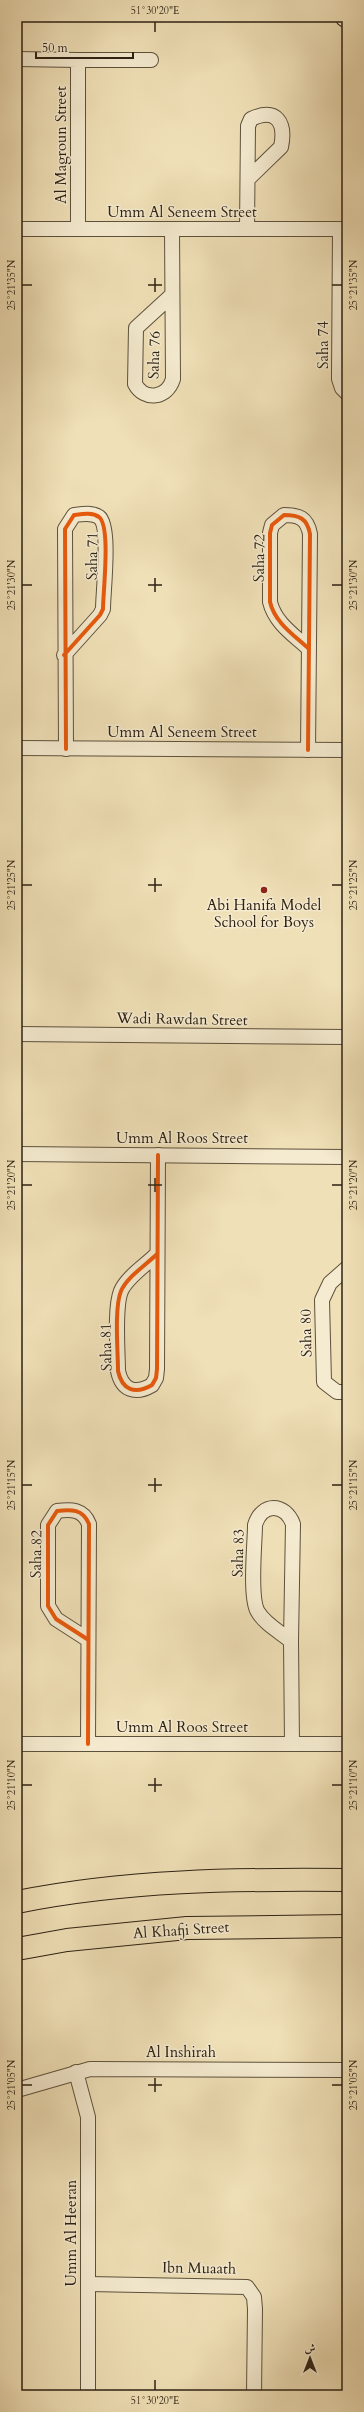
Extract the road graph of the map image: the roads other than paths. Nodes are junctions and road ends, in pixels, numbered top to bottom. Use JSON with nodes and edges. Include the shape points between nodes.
{"nodes":[{"id":1,"x":17,"y":59,"type":"edge"},
{"id":2,"x":78,"y":60,"type":"junction"},
{"id":3,"x":151,"y":60,"type":"dead end"},
{"id":4,"x":248,"y":179,"type":"dead end"},
{"id":5,"x":17,"y":229,"type":"edge"},
{"id":6,"x":78,"y":229,"type":"junction"},
{"id":7,"x":172,"y":229,"type":"junction"},
{"id":8,"x":247,"y":229,"type":"junction"},
{"id":9,"x":344,"y":229,"type":"edge"},
{"id":10,"x":172,"y":295,"type":"junction"},
{"id":11,"x":343,"y":298,"type":"edge"},
{"id":12,"x":347,"y":393,"type":"edge"},
{"id":13,"x":309,"y":649,"type":"junction"},
{"id":14,"x":64,"y":655,"type":"junction"},
{"id":15,"x":17,"y":748,"type":"edge"},
{"id":16,"x":66,"y":749,"type":"junction"},
{"id":17,"x":308,"y":750,"type":"junction"},
{"id":18,"x":347,"y":750,"type":"edge"},
{"id":19,"x":17,"y":1034,"type":"edge"},
{"id":20,"x":347,"y":1037,"type":"edge"},
{"id":21,"x":17,"y":1154,"type":"edge"},
{"id":22,"x":158,"y":1155,"type":"junction"},
{"id":23,"x":347,"y":1157,"type":"edge"},
{"id":24,"x":157,"y":1254,"type":"junction"},
{"id":25,"x":347,"y":1268,"type":"edge"},
{"id":26,"x":347,"y":1392,"type":"edge"},
{"id":27,"x":87,"y":1639,"type":"junction"},
{"id":28,"x":291,"y":1640,"type":"junction"},
{"id":29,"x":17,"y":1744,"type":"edge"},
{"id":30,"x":88,"y":1744,"type":"junction"},
{"id":31,"x":292,"y":1744,"type":"junction"},
{"id":32,"x":347,"y":1744,"type":"edge"},
{"id":33,"x":347,"y":1880,"type":"edge"},
{"id":34,"x":17,"y":1902,"type":"edge"},
{"id":35,"x":347,"y":1926,"type":"edge"},
{"id":36,"x":17,"y":1949,"type":"edge"},
{"id":37,"x":347,"y":2070,"type":"edge"},
{"id":38,"x":76,"y":2072,"type":"junction"},
{"id":39,"x":17,"y":2090,"type":"edge"},
{"id":40,"x":88,"y":2284,"type":"junction"},
{"id":41,"x":88,"y":2395,"type":"edge"},
{"id":42,"x":254,"y":2395,"type":"edge"}],
"edges":[{"from":1,"to":2,"type":"street"},
{"from":2,"to":3,"type":"street"},
{"from":2,"to":6,"type":"street","name":"Al Magroun Street"},
{"from":4,"to":8,"type":"street"},
{"from":5,"to":6,"type":"street","name":"Umm Al Seneem Street"},
{"from":6,"to":7,"type":"street","name":"Umm Al Seneem Street"},
{"from":7,"to":8,"type":"street","name":"Umm Al Seneem Street"},
{"from":7,"to":10,"type":"street","name":"Saha 76"},
{"from":8,"to":9,"type":"street","name":"Umm Al Seneem Street"},
{"from":9,"to":11,"type":"street","name":"Saha 74"},
{"from":10,"to":10,"type":"street","name":"Saha 76","via":[[136,328],[135,384],[139,391],[146,395],[162,394],[168,390],[173,380]]},
{"from":11,"to":12,"type":"street","name":"Saha 74","via":[[339,379]]},
{"from":13,"to":13,"type":"street","name":"Saha 72","via":[[278,620],[272,612],[270,602],[270,533],[275,522],[284,515],[297,515],[308,525]]},
{"from":13,"to":17,"type":"street","name":"Saha 72"},
{"from":14,"to":14,"type":"street","name":"Saha 71","via":[[103,609],[105,530],[100,518],[94,514],[74,515],[65,529]]},
{"from":14,"to":16,"type":"street","name":"Saha 71"},
{"from":15,"to":16,"type":"street","name":"Umm Al Seneem Street"},
{"from":16,"to":17,"type":"street","name":"Umm Al Seneem Street"},
{"from":17,"to":18,"type":"street","name":"Umm Al Seneem Street"},
{"from":19,"to":20,"type":"street","name":"Wadi Rawdan Street"},
{"from":21,"to":22,"type":"street","name":"Umm Al Roos Street"},
{"from":22,"to":23,"type":"street","name":"Umm Al Roos Street"},
{"from":22,"to":24,"type":"street","name":"Saha 81"},
{"from":24,"to":24,"type":"street","name":"Saha 81","via":[[127,1282],[118,1302],[120,1381],[126,1388],[136,1390],[152,1385],[156,1378]]},
{"from":25,"to":26,"type":"street","name":"Saha 80","via":[[330,1283],[322,1300],[324,1382],[337,1392]]},
{"from":27,"to":27,"type":"street","name":"Saha 82","via":[[56,1619],[48,1606],[48,1525],[57,1511],[74,1510],[81,1513],[89,1524]]},
{"from":27,"to":30,"type":"street","name":"Saha 82"},
{"from":28,"to":28,"type":"street","name":"Saha 83","via":[[257,1612],[254,1598],[255,1525],[258,1516],[264,1510],[273,1508],[281,1509],[294,1524]]},
{"from":28,"to":31,"type":"street","name":"Saha 83"},
{"from":29,"to":30,"type":"street","name":"Umm Al Roos Street"},
{"from":30,"to":31,"type":"street","name":"Umm Al Roos Street"},
{"from":31,"to":32,"type":"street","name":"Umm Al Roos Street"},
{"from":33,"to":34,"type":"highway","via":[[182,1882],[92,1890]]},
{"from":35,"to":36,"type":"highway","name":"Al Khafji Street","via":[[187,1928],[82,1938]]},
{"from":37,"to":38,"type":"street","name":"Al Inshirah","via":[[105,2069]]},
{"from":38,"to":39,"type":"street","name":"Al Inshirah"},
{"from":38,"to":40,"type":"street","name":"Umm Al Heeran","via":[[88,2117]]},
{"from":40,"to":41,"type":"street","name":"Umm Al Heeran"},
{"from":40,"to":42,"type":"street","name":"Ibn Muaath","via":[[247,2287],[254,2297],[255,2309]]}]}
